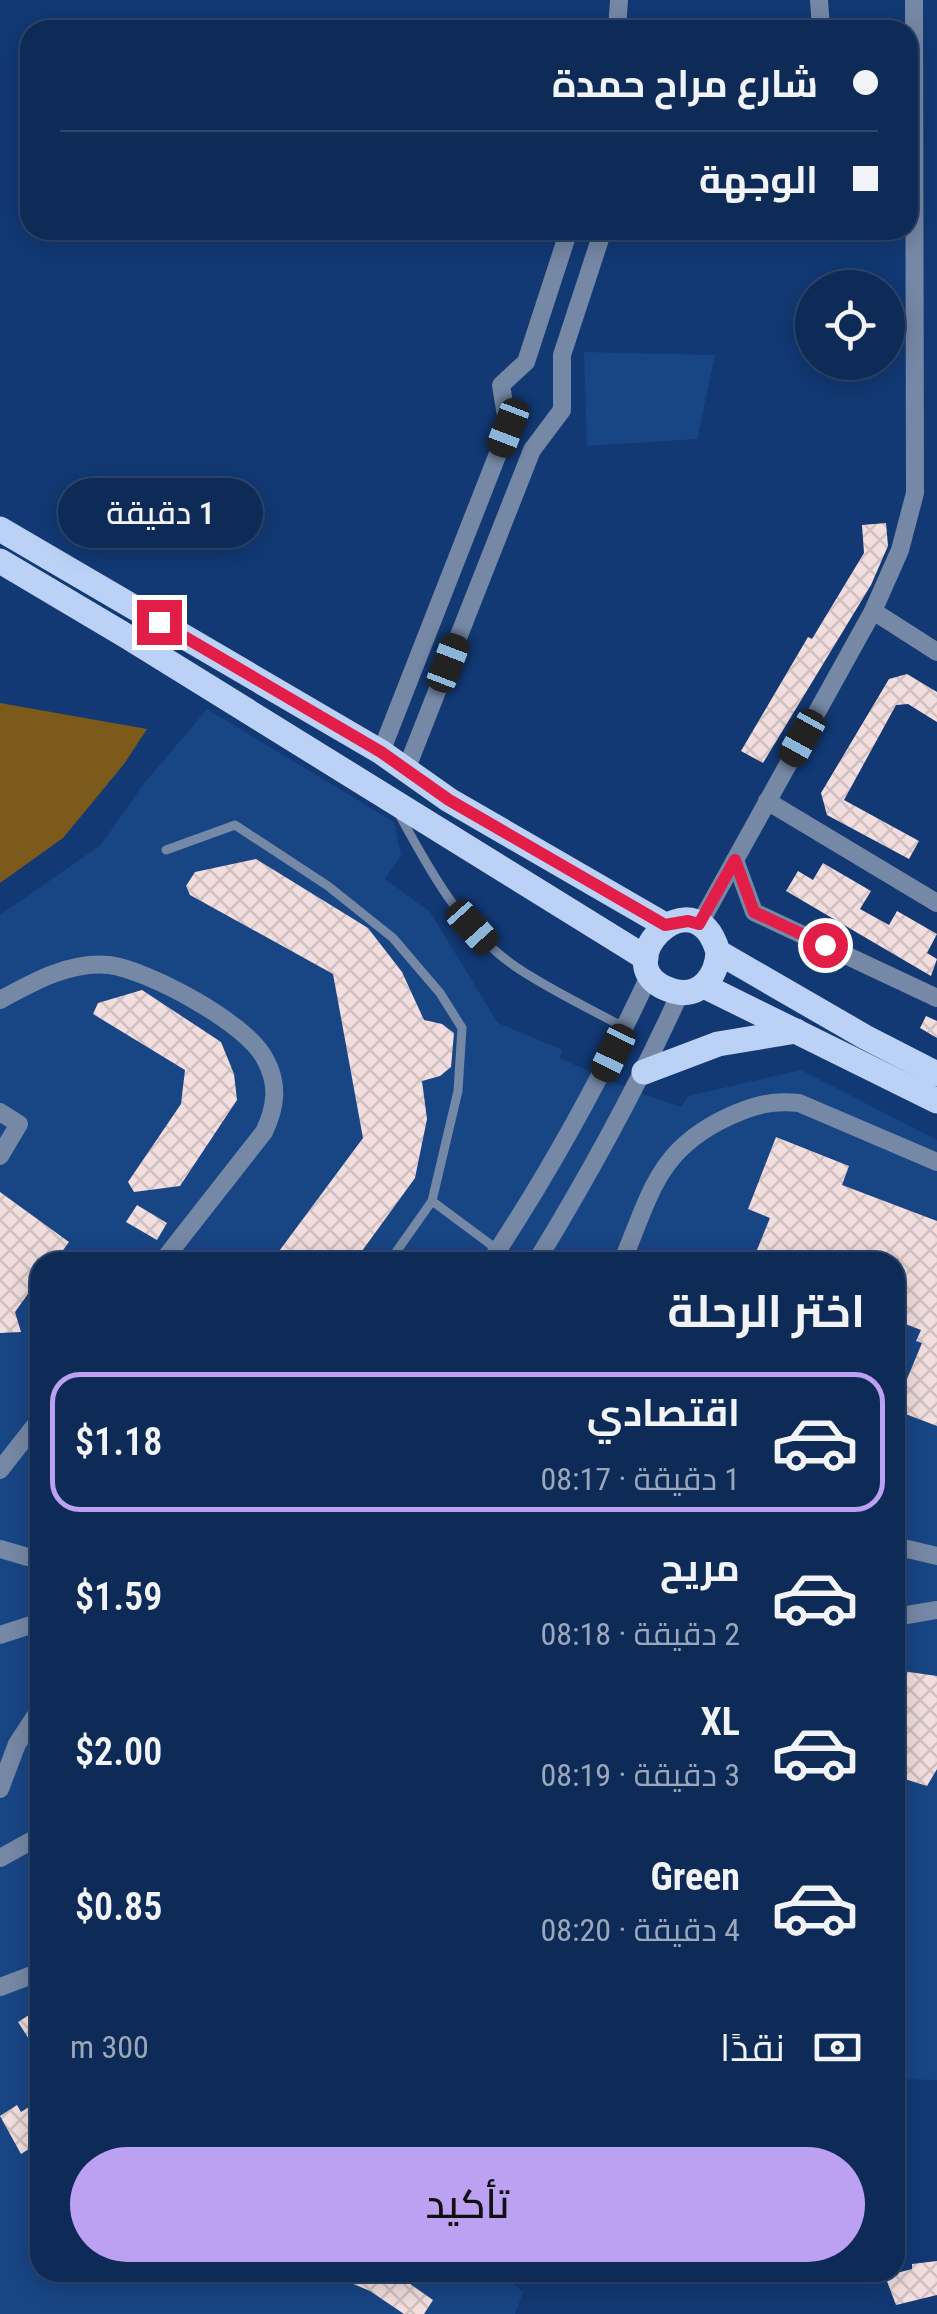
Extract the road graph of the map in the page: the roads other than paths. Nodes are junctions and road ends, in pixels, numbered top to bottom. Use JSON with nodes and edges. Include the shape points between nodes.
{"nodes":[{"id":1,"x":565,"y":240,"type":"edge"},
{"id":2,"x":600,"y":240,"type":"edge"},
{"id":3,"x":914,"y":240,"type":"edge"},
{"id":4,"x":916,"y":412,"type":"junction"},
{"id":5,"x":937,"y":413,"type":"edge"},
{"id":6,"x":0,"y":529,"type":"edge"},
{"id":7,"x":0,"y":561,"type":"edge"},
{"id":8,"x":873,"y":611,"type":"junction"},
{"id":9,"x":937,"y":652,"type":"edge"},
{"id":10,"x":381,"y":752,"type":"junction"},
{"id":11,"x":406,"y":770,"type":"junction"},
{"id":12,"x":767,"y":802,"type":"junction"},
{"id":13,"x":393,"y":803,"type":"junction"},
{"id":14,"x":166,"y":850,"type":"dead end"},
{"id":15,"x":735,"y":860,"type":"junction"},
{"id":16,"x":937,"y":902,"type":"edge"},
{"id":17,"x":699,"y":924,"type":"junction"},
{"id":18,"x":665,"y":925,"type":"junction"},
{"id":19,"x":718,"y":952,"type":"junction"},
{"id":20,"x":648,"y":966,"type":"junction"},
{"id":21,"x":692,"y":989,"type":"junction"},
{"id":22,"x":935,"y":993,"type":"edge"},
{"id":23,"x":0,"y":1000,"type":"edge"},
{"id":24,"x":625,"y":1028,"type":"junction"},
{"id":25,"x":796,"y":1031,"type":"junction"},
{"id":26,"x":644,"y":1072,"type":"junction"},
{"id":27,"x":937,"y":1074,"type":"edge"},
{"id":28,"x":937,"y":1101,"type":"edge"},
{"id":29,"x":0,"y":1112,"type":"edge"},
{"id":30,"x":0,"y":1156,"type":"edge"},
{"id":31,"x":937,"y":1162,"type":"edge"},
{"id":32,"x":432,"y":1201,"type":"junction"},
{"id":33,"x":170,"y":1252,"type":"edge"},
{"id":34,"x":396,"y":1252,"type":"edge"},
{"id":35,"x":489,"y":1252,"type":"edge"},
{"id":36,"x":497,"y":1252,"type":"edge"},
{"id":37,"x":542,"y":1252,"type":"edge"},
{"id":38,"x":626,"y":1252,"type":"edge"},
{"id":39,"x":30,"y":1432,"type":"edge"},
{"id":40,"x":0,"y":1470,"type":"edge"},
{"id":41,"x":905,"y":1548,"type":"edge"},
{"id":42,"x":0,"y":1550,"type":"edge"},
{"id":43,"x":30,"y":1556,"type":"edge"},
{"id":44,"x":937,"y":1556,"type":"edge"},
{"id":45,"x":937,"y":1610,"type":"edge"},
{"id":46,"x":905,"y":1615,"type":"edge"},
{"id":47,"x":30,"y":1625,"type":"edge"},
{"id":48,"x":0,"y":1635,"type":"edge"},
{"id":49,"x":30,"y":1719,"type":"edge"},
{"id":50,"x":8,"y":1741,"type":"edge"},
{"id":51,"x":0,"y":1789,"type":"edge"},
{"id":52,"x":30,"y":1842,"type":"edge"},
{"id":53,"x":0,"y":1858,"type":"edge"},
{"id":54,"x":30,"y":1976,"type":"edge"},
{"id":55,"x":0,"y":1987,"type":"edge"}],
"edges":[{"from":1,"to":10,"type":"street","via":[[526,362],[501,386],[508,428]]},
{"from":2,"to":11,"type":"street","via":[[562,355],[562,410],[532,450]]},
{"from":3,"to":4,"type":"street"},
{"from":4,"to":5,"type":"street"},
{"from":4,"to":8,"type":"street","via":[[915,494]]},
{"from":6,"to":10,"type":"main road"},
{"from":7,"to":13,"type":"main road"},
{"from":8,"to":9,"type":"street"},
{"from":8,"to":12,"type":"street"},
{"from":10,"to":11,"type":"main road"},
{"from":11,"to":18,"type":"main road"},
{"from":12,"to":15,"type":"street"},
{"from":12,"to":16,"type":"street"},
{"from":13,"to":20,"type":"main road"},
{"from":13,"to":24,"type":"lane","via":[[434,878],[488,944]]},
{"from":14,"to":32,"type":"lane","via":[[235,825],[393,938],[440,993],[462,1028],[458,1090]]},
{"from":15,"to":17,"type":"street"},
{"from":15,"to":22,"type":"street","via":[[754,912]]},
{"from":17,"to":18,"type":"main road"},
{"from":17,"to":19,"type":"main road"},
{"from":18,"to":20,"type":"main road","via":[[650,939]]},
{"from":19,"to":21,"type":"main road","via":[[718,965]]},
{"from":19,"to":27,"type":"main road"},
{"from":20,"to":21,"type":"main road","via":[[658,984]]},
{"from":20,"to":24,"type":"street"},
{"from":21,"to":25,"type":"main road"},
{"from":21,"to":26,"type":"street"},
{"from":23,"to":33,"type":"street","via":[[73,966],[108,965],[150,976],[228,1021],[263,1054],[273,1076],[274,1111]]},
{"from":24,"to":36,"type":"street"},
{"from":25,"to":26,"type":"main road","via":[[718,1044]]},
{"from":25,"to":28,"type":"main road"},
{"from":26,"to":37,"type":"street"},
{"from":29,"to":30,"type":"street","via":[[19,1124]]},
{"from":31,"to":38,"type":"street","via":[[798,1103],[776,1100],[706,1127],[679,1146],[660,1172]]},
{"from":32,"to":34,"type":"lane"},
{"from":32,"to":35,"type":"lane"},
{"from":39,"to":40,"type":"street"},
{"from":41,"to":44,"type":"street"},
{"from":42,"to":43,"type":"street"},
{"from":45,"to":46,"type":"street"},
{"from":47,"to":48,"type":"street"},
{"from":49,"to":50,"type":"street"},
{"from":50,"to":51,"type":"street"},
{"from":52,"to":53,"type":"street"},
{"from":54,"to":55,"type":"street"}]}
